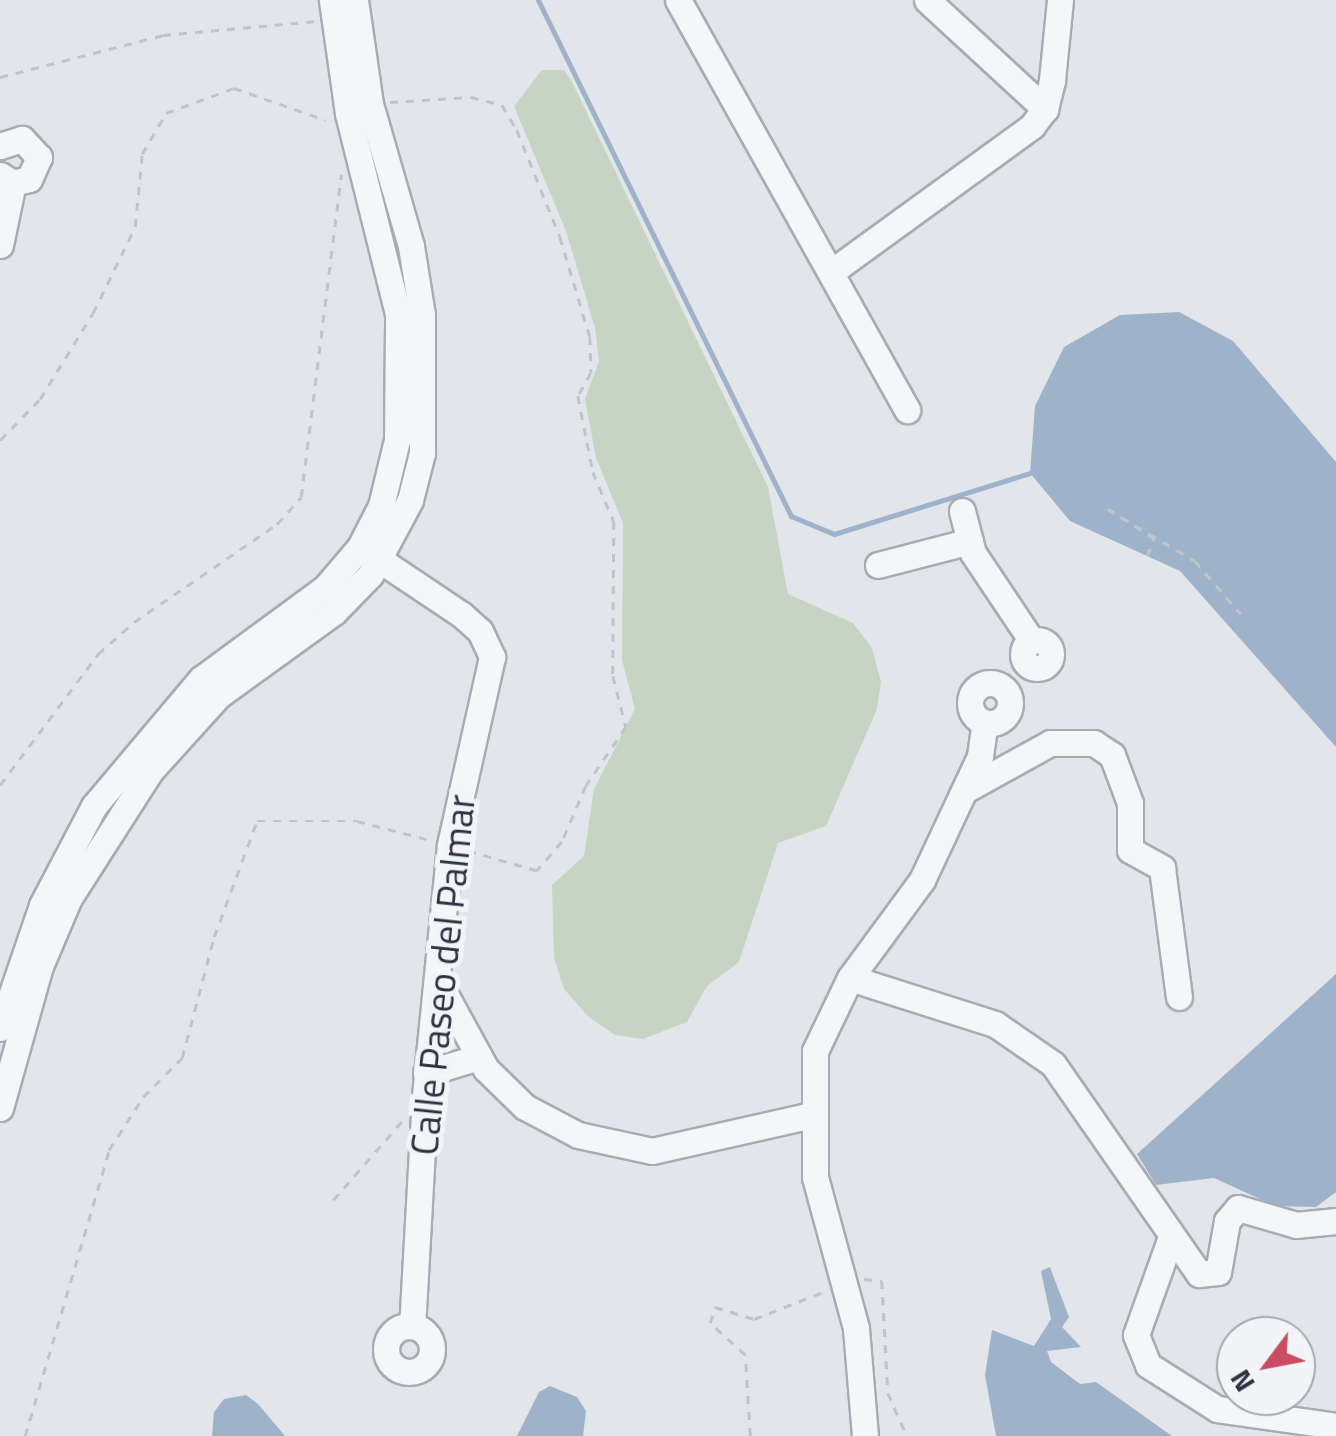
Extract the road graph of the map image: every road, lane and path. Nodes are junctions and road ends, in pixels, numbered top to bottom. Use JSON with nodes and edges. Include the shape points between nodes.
{"nodes":[{"id":1,"x":355,"y":0,"type":"edge"},
{"id":2,"x":678,"y":0,"type":"edge"},
{"id":3,"x":927,"y":0,"type":"edge"},
{"id":4,"x":1060,"y":0,"type":"edge"},
{"id":5,"x":340,"y":25,"type":"edge"},
{"id":6,"x":0,"y":77,"type":"edge"},
{"id":7,"x":359,"y":108,"type":"junction"},
{"id":8,"x":1045,"y":109,"type":"junction"},
{"id":9,"x":0,"y":146,"type":"edge"},
{"id":10,"x":342,"y":170,"type":"dead end"},
{"id":11,"x":6,"y":178,"type":"edge"},
{"id":12,"x":0,"y":245,"type":"edge"},
{"id":13,"x":834,"y":270,"type":"junction"},
{"id":14,"x":907,"y":410,"type":"dead end"},
{"id":15,"x":0,"y":440,"type":"edge"},
{"id":16,"x":962,"y":511,"type":"dead end"},
{"id":17,"x":970,"y":541,"type":"junction"},
{"id":18,"x":370,"y":554,"type":"junction"},
{"id":19,"x":1146,"y":556,"type":"dead end"},
{"id":20,"x":878,"y":565,"type":"dead end"},
{"id":21,"x":1241,"y":614,"type":"dead end"},
{"id":22,"x":0,"y":785,"type":"edge"},
{"id":23,"x":965,"y":790,"type":"junction"},
{"id":24,"x":450,"y":845,"type":"junction"},
{"id":25,"x":850,"y":978,"type":"junction"},
{"id":26,"x":438,"y":981,"type":"junction"},
{"id":27,"x":1179,"y":996,"type":"dead end"},
{"id":28,"x":0,"y":1028,"type":"edge"},
{"id":29,"x":479,"y":1057,"type":"junction"},
{"id":30,"x":426,"y":1085,"type":"junction"},
{"id":31,"x":0,"y":1108,"type":"edge"},
{"id":32,"x":812,"y":1115,"type":"junction"},
{"id":33,"x":333,"y":1200,"type":"dead end"},
{"id":34,"x":1336,"y":1220,"type":"edge"},
{"id":35,"x":1167,"y":1232,"type":"junction"},
{"id":36,"x":844,"y":1284,"type":"junction"},
{"id":37,"x":412,"y":1326,"type":"dead end"},
{"id":38,"x":1336,"y":1426,"type":"edge"},
{"id":39,"x":25,"y":1436,"type":"edge"},
{"id":40,"x":750,"y":1436,"type":"edge"},
{"id":41,"x":865,"y":1436,"type":"edge"},
{"id":42,"x":907,"y":1436,"type":"edge"}],
"edges":[{"from":1,"to":5,"type":"street"},
{"from":2,"to":13,"type":"street"},
{"from":3,"to":8,"type":"street"},
{"from":4,"to":8,"type":"street"},
{"from":5,"to":6,"type":"path","via":[[163,34]]},
{"from":5,"to":7,"type":"street"},
{"from":7,"to":15,"type":"path","via":[[314,120],[254,90],[234,88],[166,112],[142,154],[135,227],[93,313],[40,399]]},
{"from":7,"to":18,"type":"street","via":[[414,261],[425,381],[414,484]]},
{"from":7,"to":24,"type":"path","via":[[471,97],[502,105],[560,237],[590,337],[591,374],[578,396],[593,472],[616,536],[613,676],[626,727],[586,786],[562,842],[537,871]]},
{"from":8,"to":13,"type":"street","via":[[1032,126]]},
{"from":9,"to":11,"type":"street","via":[[22,138],[39,157],[36,173]]},
{"from":10,"to":22,"type":"path","via":[[300,497],[277,524],[98,654]]},
{"from":11,"to":12,"type":"street"},
{"from":13,"to":14,"type":"street"},
{"from":16,"to":17,"type":"street"},
{"from":17,"to":20,"type":"street"},
{"from":17,"to":23,"type":"street","via":[[1029,652],[1002,688],[986,683],[972,694],[972,711],[985,722]]},
{"from":18,"to":24,"type":"street","name":"Calle Paseo del Palmar","via":[[462,615],[480,631],[492,657]]},
{"from":18,"to":28,"type":"street","via":[[202,679],[103,793],[42,906]]},
{"from":18,"to":31,"type":"street","via":[[334,612],[219,696],[151,770],[70,898],[40,966]]},
{"from":19,"to":21,"type":"path","via":[[1154,539],[1108,509],[1196,561]]},
{"from":23,"to":25,"type":"street","via":[[922,880]]},
{"from":23,"to":27,"type":"street","via":[[1050,743],[1094,743],[1112,755],[1130,803],[1130,850],[1162,868]]},
{"from":24,"to":26,"type":"street","name":"Calle Paseo del Palmar"},
{"from":24,"to":39,"type":"path","via":[[356,821],[256,821],[214,937],[182,1058],[143,1097],[109,1150]]},
{"from":25,"to":32,"type":"street","via":[[815,1051]]},
{"from":25,"to":35,"type":"street","via":[[996,1024],[1053,1064]]},
{"from":26,"to":29,"type":"street"},
{"from":26,"to":30,"type":"street","name":"Calle Paseo del Palmar"},
{"from":29,"to":30,"type":"street"},
{"from":29,"to":32,"type":"street","via":[[524,1108],[615,1146],[674,1149]]},
{"from":30,"to":33,"type":"path"},
{"from":30,"to":37,"type":"street","name":"Calle Paseo del Palmar"},
{"from":32,"to":36,"type":"street","via":[[815,1177]]},
{"from":34,"to":35,"type":"street","via":[[1296,1225],[1238,1208],[1228,1220],[1222,1265],[1207,1278]]},
{"from":35,"to":38,"type":"street","via":[[1136,1335],[1148,1364],[1217,1409]]},
{"from":36,"to":40,"type":"path","via":[[754,1319],[715,1307],[710,1323],[746,1355]]},
{"from":36,"to":41,"type":"street","via":[[856,1328]]},
{"from":36,"to":42,"type":"path","via":[[882,1280],[888,1393]]}]}
